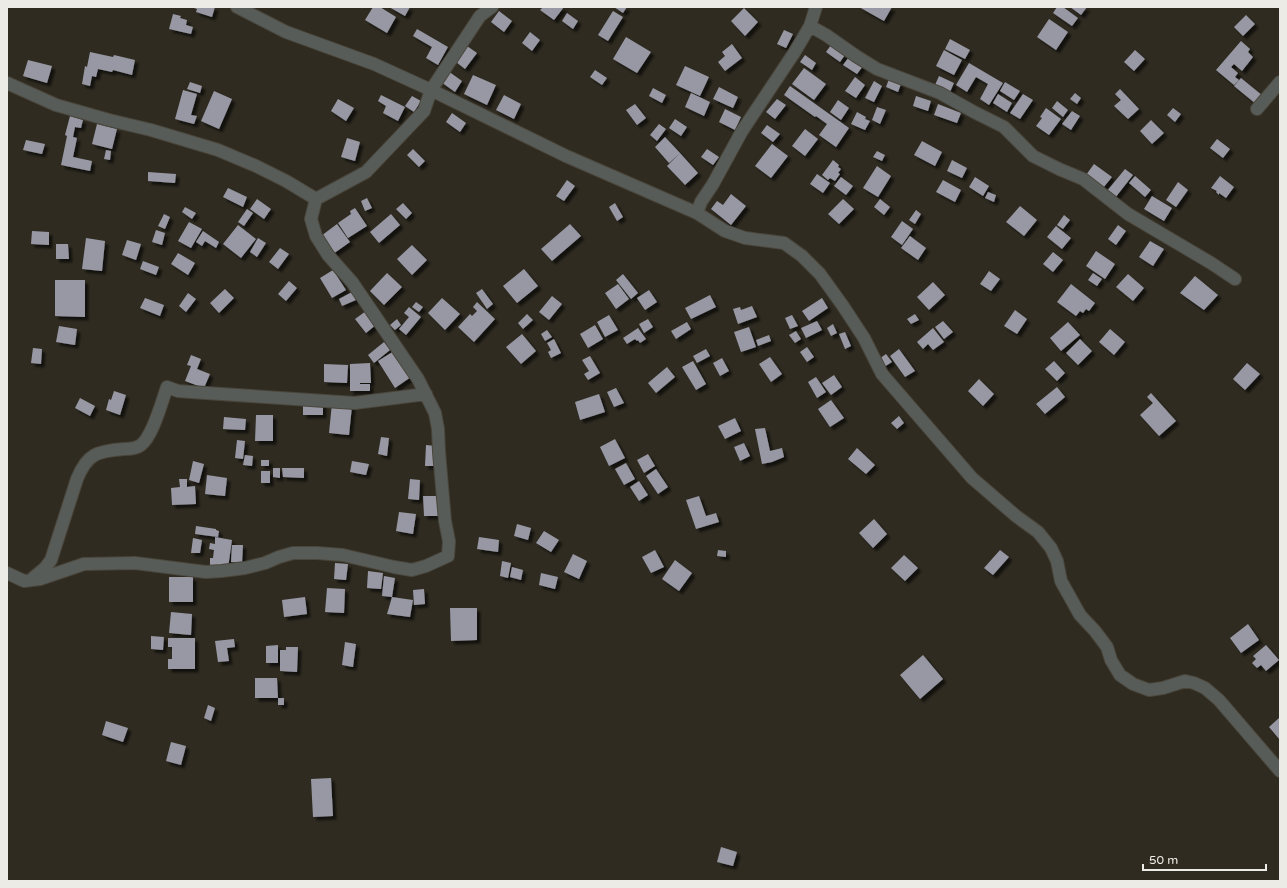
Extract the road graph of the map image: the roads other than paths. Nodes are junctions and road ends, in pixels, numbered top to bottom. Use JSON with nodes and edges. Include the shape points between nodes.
{"nodes":[{"id":1,"x":237,"y":7,"type":"edge"},
{"id":2,"x":816,"y":7,"type":"edge"},
{"id":3,"x":489,"y":8,"type":"edge"},
{"id":4,"x":810,"y":26,"type":"junction"},
{"id":5,"x":1280,"y":82,"type":"edge"},
{"id":6,"x":7,"y":83,"type":"edge"},
{"id":7,"x":431,"y":90,"type":"junction"},
{"id":8,"x":1257,"y":110,"type":"dead end"},
{"id":9,"x":316,"y":199,"type":"junction"},
{"id":10,"x":697,"y":212,"type":"junction"},
{"id":11,"x":1235,"y":279,"type":"dead end"},
{"id":12,"x":426,"y":394,"type":"junction"},
{"id":13,"x":7,"y":573,"type":"edge"},
{"id":14,"x":24,"y":581,"type":"junction"},
{"id":15,"x":1280,"y":771,"type":"edge"}],
"edges":[{"from":1,"to":7,"type":"street","via":[[286,32],[374,64]]},
{"from":2,"to":4,"type":"street"},
{"from":3,"to":7,"type":"street","via":[[480,16]]},
{"from":4,"to":10,"type":"street","via":[[742,132]]},
{"from":4,"to":11,"type":"street","via":[[877,69],[940,93],[1004,127],[1033,156],[1083,179],[1128,214]]},
{"from":5,"to":8,"type":"street"},
{"from":6,"to":9,"type":"street","via":[[56,105],[218,150],[256,166]]},
{"from":7,"to":9,"type":"street","via":[[424,111],[366,172]]},
{"from":7,"to":10,"type":"street","via":[[566,156]]},
{"from":9,"to":12,"type":"street","via":[[311,219],[316,236],[372,310]]},
{"from":10,"to":15,"type":"street","via":[[725,231],[745,238],[784,243],[820,274],[864,338],[882,374],[972,478],[1038,532],[1051,548],[1061,581],[1080,615],[1107,647],[1120,675],[1132,684],[1150,690],[1185,681],[1205,688],[1219,700]]},
{"from":12,"to":14,"type":"street","via":[[355,404],[178,391],[167,387],[149,436],[141,445],[105,451],[90,457],[81,467],[51,560],[35,577]]},
{"from":12,"to":14,"type":"street","via":[[435,413],[438,429],[445,521],[449,541],[448,556],[412,570],[343,555],[317,553],[293,553],[244,568],[206,572],[135,563],[84,564],[40,579]]},
{"from":13,"to":14,"type":"street"}]}
